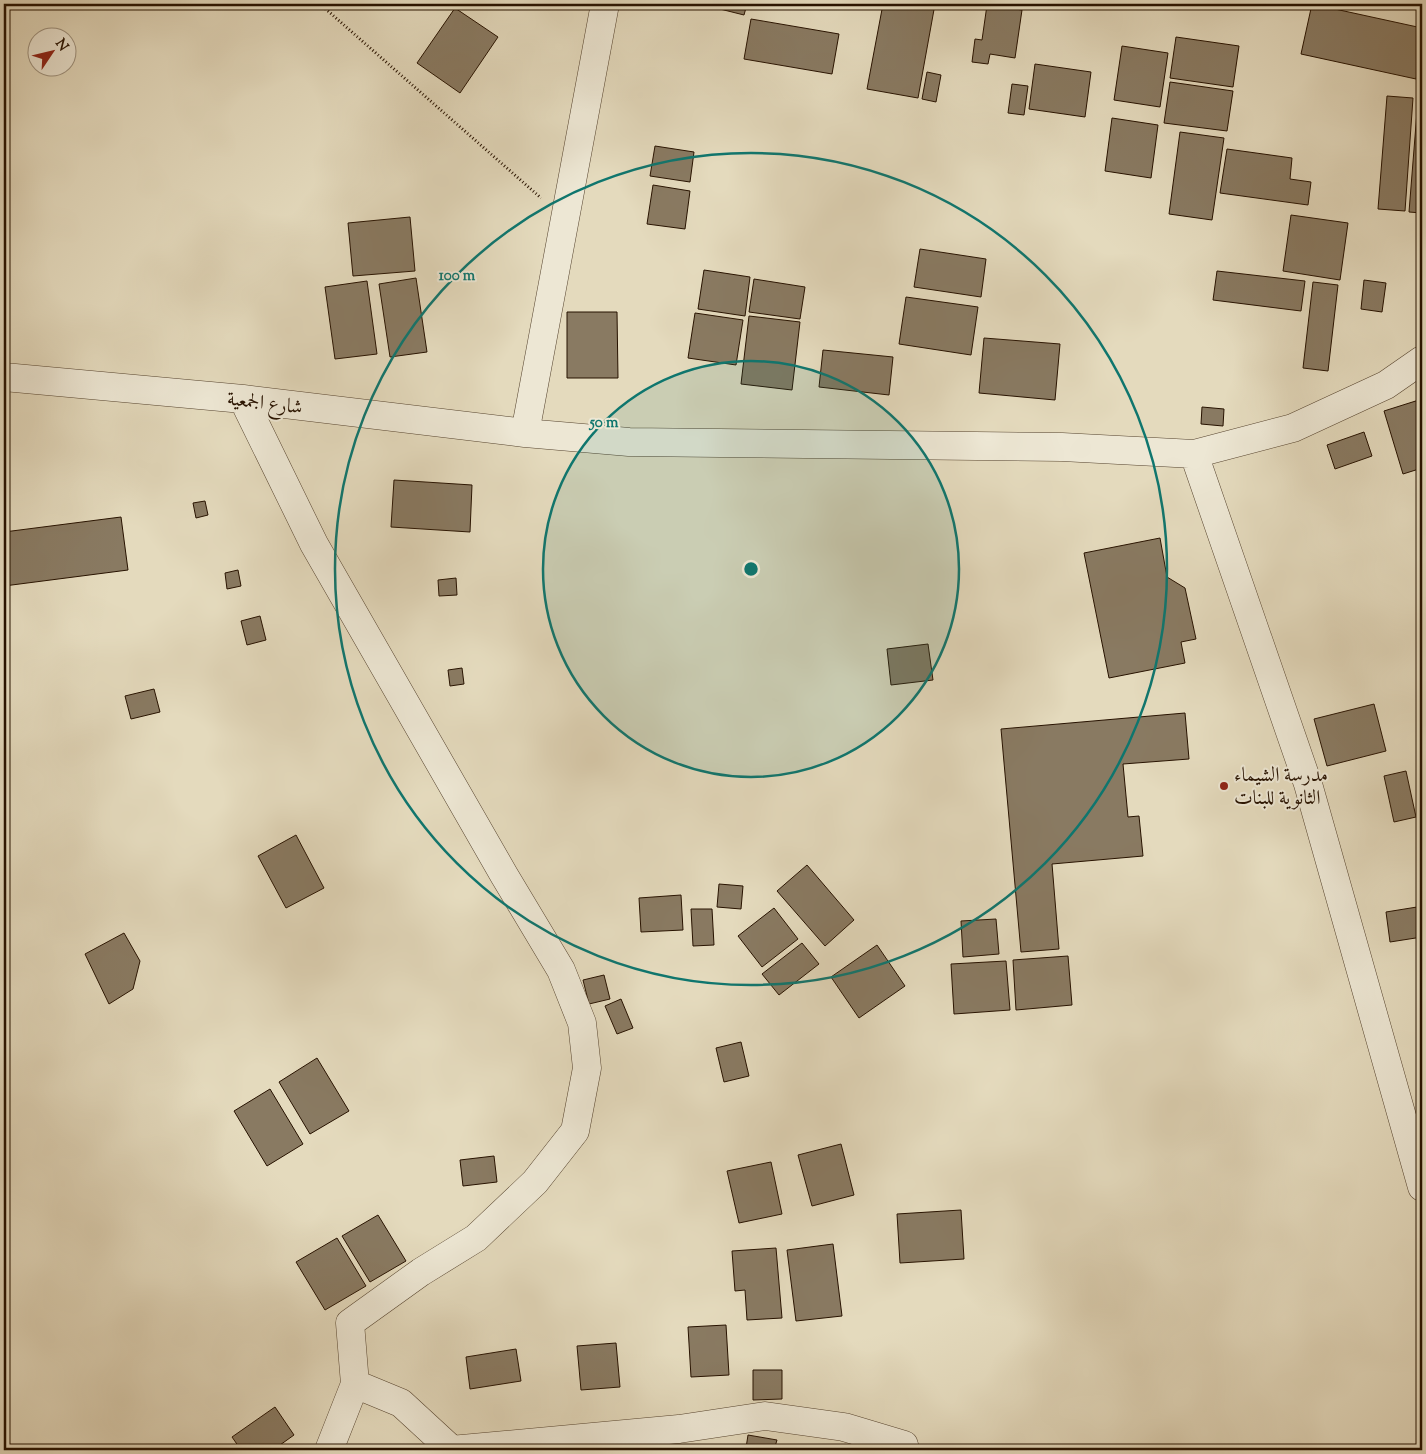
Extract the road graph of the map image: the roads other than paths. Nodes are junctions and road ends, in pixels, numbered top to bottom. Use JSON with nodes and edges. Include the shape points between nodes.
{"nodes":[{"id":1,"x":605,"y":4,"type":"edge"},
{"id":2,"x":1422,"y":360,"type":"edge"},
{"id":3,"x":4,"y":377,"type":"edge"},
{"id":4,"x":244,"y":399,"type":"junction"},
{"id":5,"x":525,"y":434,"type":"junction"},
{"id":6,"x":1194,"y":454,"type":"junction"},
{"id":7,"x":1422,"y":1187,"type":"edge"},
{"id":8,"x":355,"y":1384,"type":"junction"},
{"id":9,"x":329,"y":1450,"type":"edge"},
{"id":10,"x":452,"y":1450,"type":"edge"},
{"id":11,"x":905,"y":1450,"type":"edge"}],
"edges":[{"from":1,"to":5,"type":"street"},
{"from":2,"to":6,"type":"street","name":"شارع الجمعية","via":[[1386,385],[1293,428]]},
{"from":3,"to":4,"type":"street","name":"شارع الجمعية"},
{"from":4,"to":5,"type":"street","name":"شارع الجمعية"},
{"from":4,"to":8,"type":"street","via":[[314,544],[561,970],[582,1023],[587,1068],[575,1131],[534,1182],[476,1238],[421,1272],[350,1323]]},
{"from":5,"to":6,"type":"street","name":"شارع الجمعية","via":[[629,442],[1062,447]]},
{"from":6,"to":7,"type":"street","via":[[1308,784]]},
{"from":8,"to":9,"type":"street"},
{"from":8,"to":10,"type":"street","via":[[401,1403]]},
{"from":10,"to":11,"type":"street","via":[[678,1429],[765,1416],[844,1427],[904,1445]]}]}
